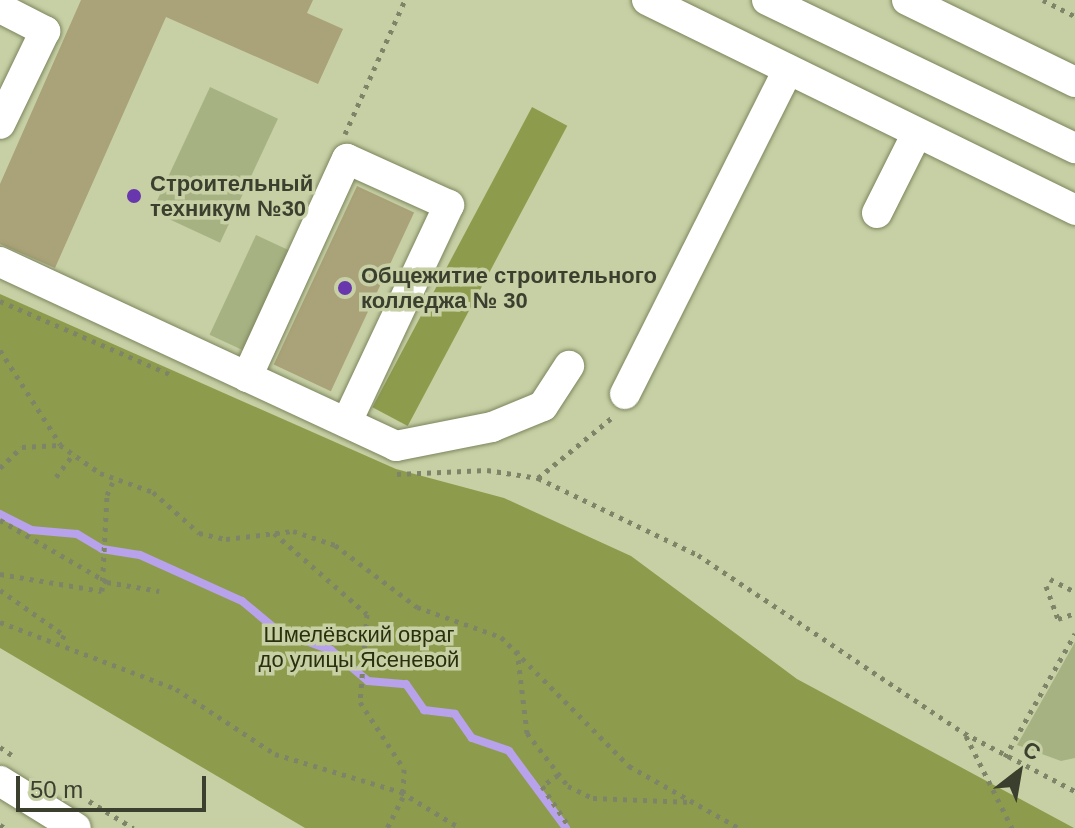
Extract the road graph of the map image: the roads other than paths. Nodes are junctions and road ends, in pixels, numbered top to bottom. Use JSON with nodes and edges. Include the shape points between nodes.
{"nodes":[{"id":1,"x":647,"y":0,"type":"edge"},
{"id":2,"x":767,"y":0,"type":"edge"},
{"id":3,"x":907,"y":0,"type":"edge"},
{"id":4,"x":0,"y":8,"type":"edge"},
{"id":5,"x":788,"y":70,"type":"junction"},
{"id":6,"x":1075,"y":82,"type":"edge"},
{"id":7,"x":0,"y":124,"type":"edge"},
{"id":8,"x":917,"y":133,"type":"junction"},
{"id":9,"x":1075,"y":148,"type":"edge"},
{"id":10,"x":1075,"y":210,"type":"edge"},
{"id":11,"x":877,"y":213,"type":"dead end"},
{"id":12,"x":0,"y":262,"type":"edge"},
{"id":13,"x":569,"y":366,"type":"dead end"},
{"id":14,"x":247,"y":377,"type":"junction"},
{"id":15,"x":623,"y":401,"type":"road end"},
{"id":16,"x":347,"y":422,"type":"junction"},
{"id":17,"x":0,"y":781,"type":"edge"},
{"id":18,"x":76,"y":828,"type":"edge"}],
"edges":[{"from":1,"to":5,"type":"street"},
{"from":2,"to":9,"type":"street"},
{"from":3,"to":6,"type":"street"},
{"from":4,"to":7,"type":"street","via":[[45,31]]},
{"from":5,"to":8,"type":"street"},
{"from":5,"to":15,"type":"street"},
{"from":8,"to":10,"type":"street"},
{"from":8,"to":11,"type":"street"},
{"from":12,"to":14,"type":"street"},
{"from":13,"to":16,"type":"street","via":[[543,406],[492,427],[396,446]]},
{"from":14,"to":16,"type":"street"},
{"from":14,"to":16,"type":"street","via":[[347,159],[434,198],[449,205]]},
{"from":17,"to":18,"type":"street"}]}
